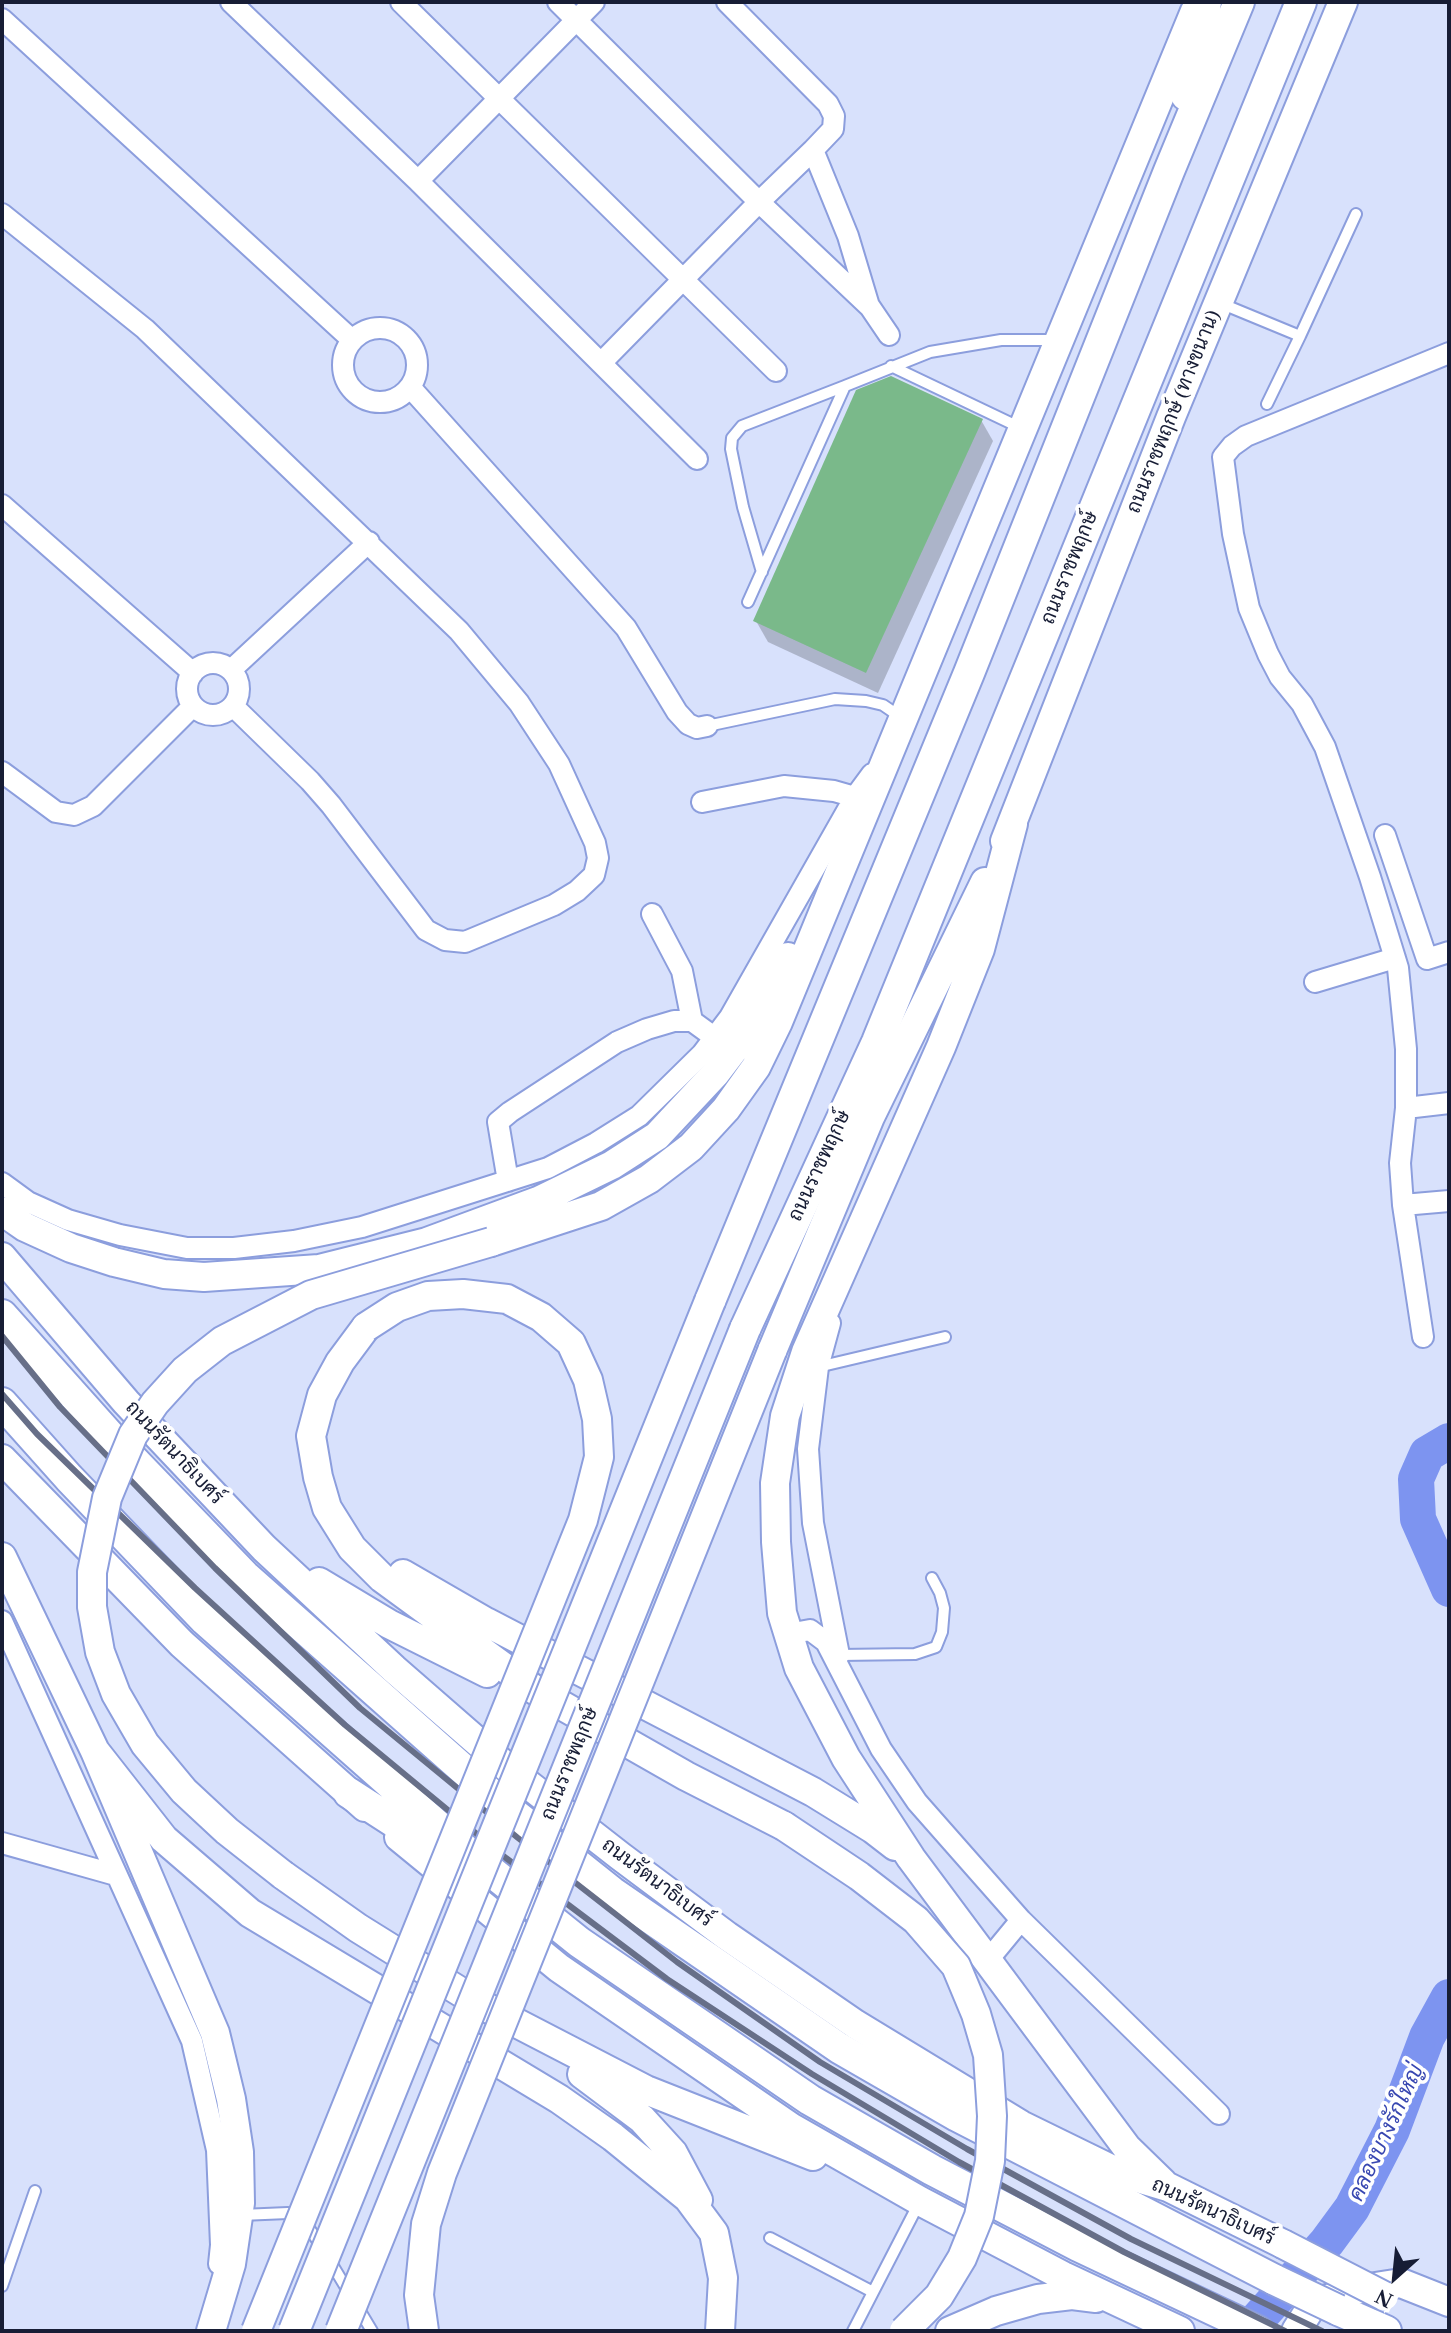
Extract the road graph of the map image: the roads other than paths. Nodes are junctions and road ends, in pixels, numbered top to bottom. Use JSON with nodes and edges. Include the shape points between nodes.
{"nodes":[{"id":1,"x":231,"y":2,"type":"edge"},
{"id":2,"x":401,"y":2,"type":"edge"},
{"id":3,"x":558,"y":2,"type":"edge"},
{"id":4,"x":594,"y":2,"type":"edge"},
{"id":5,"x":727,"y":2,"type":"edge"},
{"id":6,"x":1199,"y":2,"type":"edge"},
{"id":7,"x":1206,"y":2,"type":"edge"},
{"id":8,"x":1239,"y":2,"type":"edge"},
{"id":9,"x":1301,"y":2,"type":"edge"},
{"id":10,"x":1343,"y":2,"type":"edge"},
{"id":11,"x":2,"y":19,"type":"edge"},
{"id":12,"x":577,"y":20,"type":"junction"},
{"id":13,"x":498,"y":99,"type":"junction"},
{"id":14,"x":813,"y":150,"type":"junction"},
{"id":15,"x":1169,"y":171,"type":"junction"},
{"id":16,"x":418,"y":181,"type":"junction"},
{"id":17,"x":759,"y":202,"type":"junction"},
{"id":18,"x":2,"y":214,"type":"edge"},
{"id":19,"x":1356,"y":214,"type":"dead end"},
{"id":20,"x":682,"y":279,"type":"junction"},
{"id":21,"x":1219,"y":302,"type":"junction"},
{"id":22,"x":870,"y":307,"type":"junction"},
{"id":23,"x":889,"y":335,"type":"dead end"},
{"id":24,"x":1300,"y":336,"type":"junction"},
{"id":25,"x":351,"y":339,"type":"junction"},
{"id":26,"x":1059,"y":339,"type":"junction"},
{"id":27,"x":1447,"y":359,"type":"edge"},
{"id":28,"x":601,"y":363,"type":"junction"},
{"id":29,"x":891,"y":366,"type":"junction"},
{"id":30,"x":776,"y":371,"type":"dead end"},
{"id":31,"x":845,"y":386,"type":"junction"},
{"id":32,"x":410,"y":387,"type":"junction"},
{"id":33,"x":1267,"y":404,"type":"dead end"},
{"id":34,"x":1023,"y":428,"type":"junction"},
{"id":35,"x":697,"y":459,"type":"dead end"},
{"id":36,"x":2,"y":505,"type":"edge"},
{"id":37,"x":369,"y":542,"type":"junction"},
{"id":38,"x":762,"y":572,"type":"junction"},
{"id":39,"x":748,"y":602,"type":"dead end"},
{"id":40,"x":231,"y":670,"type":"junction"},
{"id":41,"x":193,"y":673,"type":"junction"},
{"id":42,"x":193,"y":706,"type":"junction"},
{"id":43,"x":233,"y":706,"type":"junction"},
{"id":44,"x":902,"y":718,"type":"junction"},
{"id":45,"x":707,"y":726,"type":"joint"},
{"id":46,"x":2,"y":772,"type":"edge"},
{"id":47,"x":861,"y":800,"type":"junction"},
{"id":48,"x":702,"y":802,"type":"dead end"},
{"id":49,"x":1013,"y":824,"type":"junction"},
{"id":50,"x":1385,"y":835,"type":"dead end"},
{"id":51,"x":652,"y":914,"type":"dead end"},
{"id":52,"x":1449,"y":952,"type":"edge"},
{"id":53,"x":1427,"y":959,"type":"junction"},
{"id":54,"x":1396,"y":963,"type":"junction"},
{"id":55,"x":1315,"y":982,"type":"dead end"},
{"id":56,"x":692,"y":1021,"type":"junction"},
{"id":57,"x":714,"y":1037,"type":"junction"},
{"id":58,"x":1449,"y":1103,"type":"edge"},
{"id":59,"x":1406,"y":1108,"type":"junction"},
{"id":60,"x":508,"y":1181,"type":"junction"},
{"id":61,"x":2,"y":1183,"type":"edge"},
{"id":62,"x":1449,"y":1201,"type":"edge"},
{"id":63,"x":1403,"y":1205,"type":"junction"},
{"id":64,"x":2,"y":1211,"type":"edge"},
{"id":65,"x":858,"y":1232,"type":"junction"},
{"id":66,"x":2,"y":1257,"type":"edge"},
{"id":67,"x":2,"y":1315,"type":"edge"},
{"id":68,"x":945,"y":1337,"type":"dead end"},
{"id":69,"x":1423,"y":1337,"type":"dead end"},
{"id":70,"x":818,"y":1367,"type":"junction"},
{"id":71,"x":2,"y":1403,"type":"edge"},
{"id":72,"x":2,"y":1459,"type":"edge"},
{"id":73,"x":327,"y":1508,"type":"junction"},
{"id":74,"x":264,"y":1548,"type":"junction"},
{"id":75,"x":2,"y":1557,"type":"edge"},
{"id":76,"x":932,"y":1578,"type":"dead end"},
{"id":77,"x":2,"y":1621,"type":"edge"},
{"id":78,"x":788,"y":1634,"type":"junction"},
{"id":79,"x":841,"y":1664,"type":"junction"},
{"id":80,"x":603,"y":1730,"type":"junction"},
{"id":81,"x":95,"y":1751,"type":"junction"},
{"id":82,"x":349,"y":1793,"type":"junction"},
{"id":83,"x":2,"y":1843,"type":"edge"},
{"id":84,"x":911,"y":1858,"type":"junction"},
{"id":85,"x":116,"y":1875,"type":"junction"},
{"id":86,"x":1021,"y":1920,"type":"junction"},
{"id":87,"x":579,"y":1942,"type":"junction"},
{"id":88,"x":988,"y":1960,"type":"junction"},
{"id":89,"x":480,"y":2004,"type":"junction"},
{"id":90,"x":1219,"y":2114,"type":"dead end"},
{"id":91,"x":892,"y":2186,"type":"junction"},
{"id":92,"x":1168,"y":2187,"type":"junction"},
{"id":93,"x":35,"y":2191,"type":"dead end"},
{"id":94,"x":920,"y":2201,"type":"junction"},
{"id":95,"x":238,"y":2216,"type":"junction"},
{"id":96,"x":714,"y":2233,"type":"junction"},
{"id":97,"x":770,"y":2238,"type":"dead end"},
{"id":98,"x":2,"y":2286,"type":"edge"},
{"id":99,"x":873,"y":2292,"type":"junction"},
{"id":100,"x":1113,"y":2299,"type":"junction"},
{"id":101,"x":1449,"y":2302,"type":"edge"},
{"id":102,"x":996,"y":2311,"type":"junction"},
{"id":103,"x":1449,"y":2322,"type":"edge"},
{"id":104,"x":208,"y":2331,"type":"edge"},
{"id":105,"x":256,"y":2331,"type":"edge"},
{"id":106,"x":294,"y":2331,"type":"edge"},
{"id":107,"x":341,"y":2331,"type":"edge"},
{"id":108,"x":372,"y":2331,"type":"edge"},
{"id":109,"x":424,"y":2331,"type":"edge"},
{"id":110,"x":720,"y":2331,"type":"edge"},
{"id":111,"x":853,"y":2331,"type":"edge"},
{"id":112,"x":904,"y":2331,"type":"edge"},
{"id":113,"x":950,"y":2331,"type":"edge"},
{"id":114,"x":974,"y":2331,"type":"edge"},
{"id":115,"x":1180,"y":2331,"type":"edge"},
{"id":116,"x":1258,"y":2331,"type":"edge"},
{"id":117,"x":1296,"y":2331,"type":"edge"},
{"id":118,"x":1386,"y":2331,"type":"edge"}],
"edges":[{"from":1,"to":16,"type":"street"},
{"from":2,"to":13,"type":"street"},
{"from":3,"to":12,"type":"street"},
{"from":4,"to":12,"type":"street"},
{"from":5,"to":14,"type":"street","via":[[828,104],[833,129]]},
{"from":6,"to":26,"type":"main road"},
{"from":7,"to":15,"type":"main road"},
{"from":8,"to":15,"type":"main road"},
{"from":9,"to":107,"type":"main road","name":"ถนนราชพฤกษ์","bridge":true,"via":[[877,1042],[745,1329]]},
{"from":10,"to":21,"type":"main road","name":"ถนนราชพฤกษ์ (ทางขนาน)"},
{"from":11,"to":25,"type":"street"},
{"from":12,"to":13,"type":"street"},
{"from":12,"to":17,"type":"street"},
{"from":13,"to":16,"type":"street"},
{"from":13,"to":20,"type":"street"},
{"from":14,"to":17,"type":"street"},
{"from":14,"to":22,"type":"street"},
{"from":15,"to":106,"type":"main road","bridge":true},
{"from":16,"to":28,"type":"street"},
{"from":17,"to":20,"type":"street"},
{"from":17,"to":22,"type":"street"},
{"from":18,"to":37,"type":"street","via":[[145,329]]},
{"from":19,"to":24,"type":"lane"},
{"from":20,"to":28,"type":"street"},
{"from":20,"to":30,"type":"street"},
{"from":21,"to":24,"type":"lane"},
{"from":21,"to":49,"type":"main road","name":"ถนนราชพฤกษ์ (ทางขนาน)"},
{"from":22,"to":23,"type":"street"},
{"from":24,"to":33,"type":"lane"},
{"from":25,"to":32,"type":"street","via":[[367,329],[386,328],[404,336],[415,351],[417,370]]},
{"from":25,"to":32,"type":"street","via":[[342,357],[343,378],[355,394],[374,403],[394,400]]},
{"from":26,"to":29,"type":"lane","via":[[976,343]]},
{"from":26,"to":34,"type":"main road"},
{"from":27,"to":54,"type":"street","via":[[1246,436],[1223,457],[1249,608],[1274,665],[1325,747]]},
{"from":28,"to":35,"type":"street"},
{"from":29,"to":31,"type":"lane"},
{"from":29,"to":34,"type":"lane"},
{"from":31,"to":38,"type":"lane"},
{"from":31,"to":38,"type":"lane","via":[[742,426],[732,438],[743,507]]},
{"from":32,"to":45,"type":"street","via":[[626,628],[677,712],[688,724]]},
{"from":34,"to":44,"type":"main road"},
{"from":36,"to":41,"type":"street"},
{"from":37,"to":40,"type":"street"},
{"from":37,"to":43,"type":"street","via":[[459,631],[519,703],[559,764],[590,828],[598,858],[594,875],[554,905],[465,942],[445,940],[426,930],[310,781]]},
{"from":38,"to":39,"type":"lane"},
{"from":40,"to":41,"type":"street","via":[[216,663]]},
{"from":40,"to":43,"type":"street","via":[[239,688]]},
{"from":41,"to":42,"type":"street","via":[[187,693]]},
{"from":42,"to":43,"type":"street","via":[[218,715]]},
{"from":42,"to":46,"type":"street","via":[[93,806],[74,815],[56,812]]},
{"from":44,"to":45,"type":"lane","via":[[883,705],[835,699]]},
{"from":44,"to":47,"type":"main road"},
{"from":47,"to":48,"type":"street","via":[[834,791],[784,786]]},
{"from":47,"to":57,"type":"street"},
{"from":47,"to":64,"type":"main road","via":[[767,995],[715,1074],[657,1136],[538,1201],[427,1242],[319,1269],[204,1277],[164,1274],[99,1258],[25,1227]]},
{"from":47,"to":89,"type":"main road","bridge":true,"via":[[778,1022],[756,1067],[691,1147],[613,1199],[548,1225],[311,1295],[222,1341],[155,1403],[133,1435],[107,1498],[97,1535],[92,1607],[100,1652],[116,1694],[145,1744],[184,1791],[283,1875]]},
{"from":49,"to":65,"type":"main road","via":[[980,949]]},
{"from":49,"to":109,"type":"main road","bridge":true,"via":[[870,1117],[442,2173],[426,2224],[419,2295]]},
{"from":50,"to":53,"type":"street"},
{"from":51,"to":56,"type":"street","via":[[682,971]]},
{"from":52,"to":53,"type":"street"},
{"from":53,"to":54,"type":"street"},
{"from":54,"to":55,"type":"street"},
{"from":54,"to":59,"type":"street"},
{"from":56,"to":57,"type":"street"},
{"from":56,"to":60,"type":"street","via":[[674,1021],[617,1042],[498,1122]]},
{"from":57,"to":60,"type":"street","via":[[639,1116],[548,1168]]},
{"from":58,"to":59,"type":"street"},
{"from":59,"to":63,"type":"street","via":[[1400,1163]]},
{"from":60,"to":61,"type":"street","via":[[362,1227],[234,1248],[187,1248],[120,1235],[68,1220]]},
{"from":62,"to":63,"type":"street"},
{"from":63,"to":69,"type":"street"},
{"from":65,"to":70,"type":"street"},
{"from":65,"to":78,"type":"main road","via":[[806,1352],[785,1416],[775,1483],[782,1613]]},
{"from":66,"to":74,"type":"main road","name":"ถนนรัตนาธิเบศร์","via":[[126,1402]]},
{"from":67,"to":118,"type":"main road","name":"ถนนรัตนาธิเบศร์","bridge":true,"via":[[245,1576],[508,1809],[612,1892],[839,2048],[957,2116],[1275,2280]]},
{"from":68,"to":70,"type":"lane"},
{"from":70,"to":79,"type":"street","via":[[808,1449],[813,1523]]},
{"from":71,"to":87,"type":"main road","via":[[205,1620],[461,1846]]},
{"from":72,"to":82,"type":"main road","via":[[182,1644]]},
{"from":73,"to":80,"type":"main road","via":[[352,1548],[382,1578],[535,1690]]},
{"from":73,"to":84,"type":"main road","via":[[411,1580],[813,1792]]},
{"from":73,"to":105,"type":"main road","bridge":true,"via":[[311,1436],[322,1395],[366,1327],[397,1307],[428,1296],[507,1299],[541,1317],[571,1343],[588,1380],[597,1419],[599,1457],[583,1520]]},
{"from":74,"to":80,"type":"main road","via":[[389,1624]]},
{"from":74,"to":92,"type":"main road","name":"ถนนรัตนาธิเบศร์","via":[[511,1771],[727,1936],[855,2024],[1021,2125],[1115,2171]]},
{"from":75,"to":81,"type":"main road"},
{"from":76,"to":79,"type":"lane","via":[[944,1608],[936,1647]]},
{"from":77,"to":85,"type":"street"},
{"from":78,"to":79,"type":"street","via":[[810,1630]]},
{"from":78,"to":84,"type":"main road","via":[[799,1668],[846,1758]]},
{"from":79,"to":86,"type":"street","via":[[881,1749],[917,1802]]},
{"from":80,"to":112,"type":"main road","bridge":true,"via":[[784,1826],[859,1876],[916,1920],[956,1966],[988,2055],[990,2161],[979,2216],[962,2258],[939,2296]]},
{"from":81,"to":95,"type":"main road","via":[[215,2033],[239,2152]]},
{"from":81,"to":96,"type":"main road","via":[[164,1839],[250,1913],[559,2099],[672,2184]]},
{"from":82,"to":87,"type":"main road"},
{"from":82,"to":91,"type":"main road","via":[[559,1968],[792,2128]]},
{"from":83,"to":85,"type":"street"},
{"from":84,"to":88,"type":"main road"},
{"from":85,"to":104,"type":"street","via":[[192,2041],[217,2150],[221,2245]]},
{"from":86,"to":88,"type":"street"},
{"from":86,"to":90,"type":"street"},
{"from":87,"to":116,"type":"main road","via":[[823,2108],[1078,2246]]},
{"from":88,"to":92,"type":"main road","via":[[1127,2148]]},
{"from":89,"to":91,"type":"main road","via":[[646,2090]]},
{"from":89,"to":96,"type":"main road","via":[[642,2119],[673,2153]]},
{"from":91,"to":94,"type":"main road"},
{"from":92,"to":103,"type":"main road","name":"ถนนรัตนาธิเบศร์","bridge":true,"via":[[1384,2296]]},
{"from":93,"to":98,"type":"lane"},
{"from":94,"to":99,"type":"lane"},
{"from":94,"to":100,"type":"main road"},
{"from":95,"to":104,"type":"main road","via":[[231,2264]]},
{"from":95,"to":108,"type":"lane","via":[[288,2213],[306,2224]]},
{"from":96,"to":110,"type":"main road","via":[[723,2278]]},
{"from":97,"to":99,"type":"lane"},
{"from":99,"to":111,"type":"lane"},
{"from":100,"to":102,"type":"main road","via":[[1072,2295]]},
{"from":100,"to":115,"type":"main road"},
{"from":101,"to":117,"type":"main road","via":[[1401,2283],[1356,2290],[1321,2301]]},
{"from":102,"to":113,"type":"main road"},
{"from":102,"to":114,"type":"street"}]}
